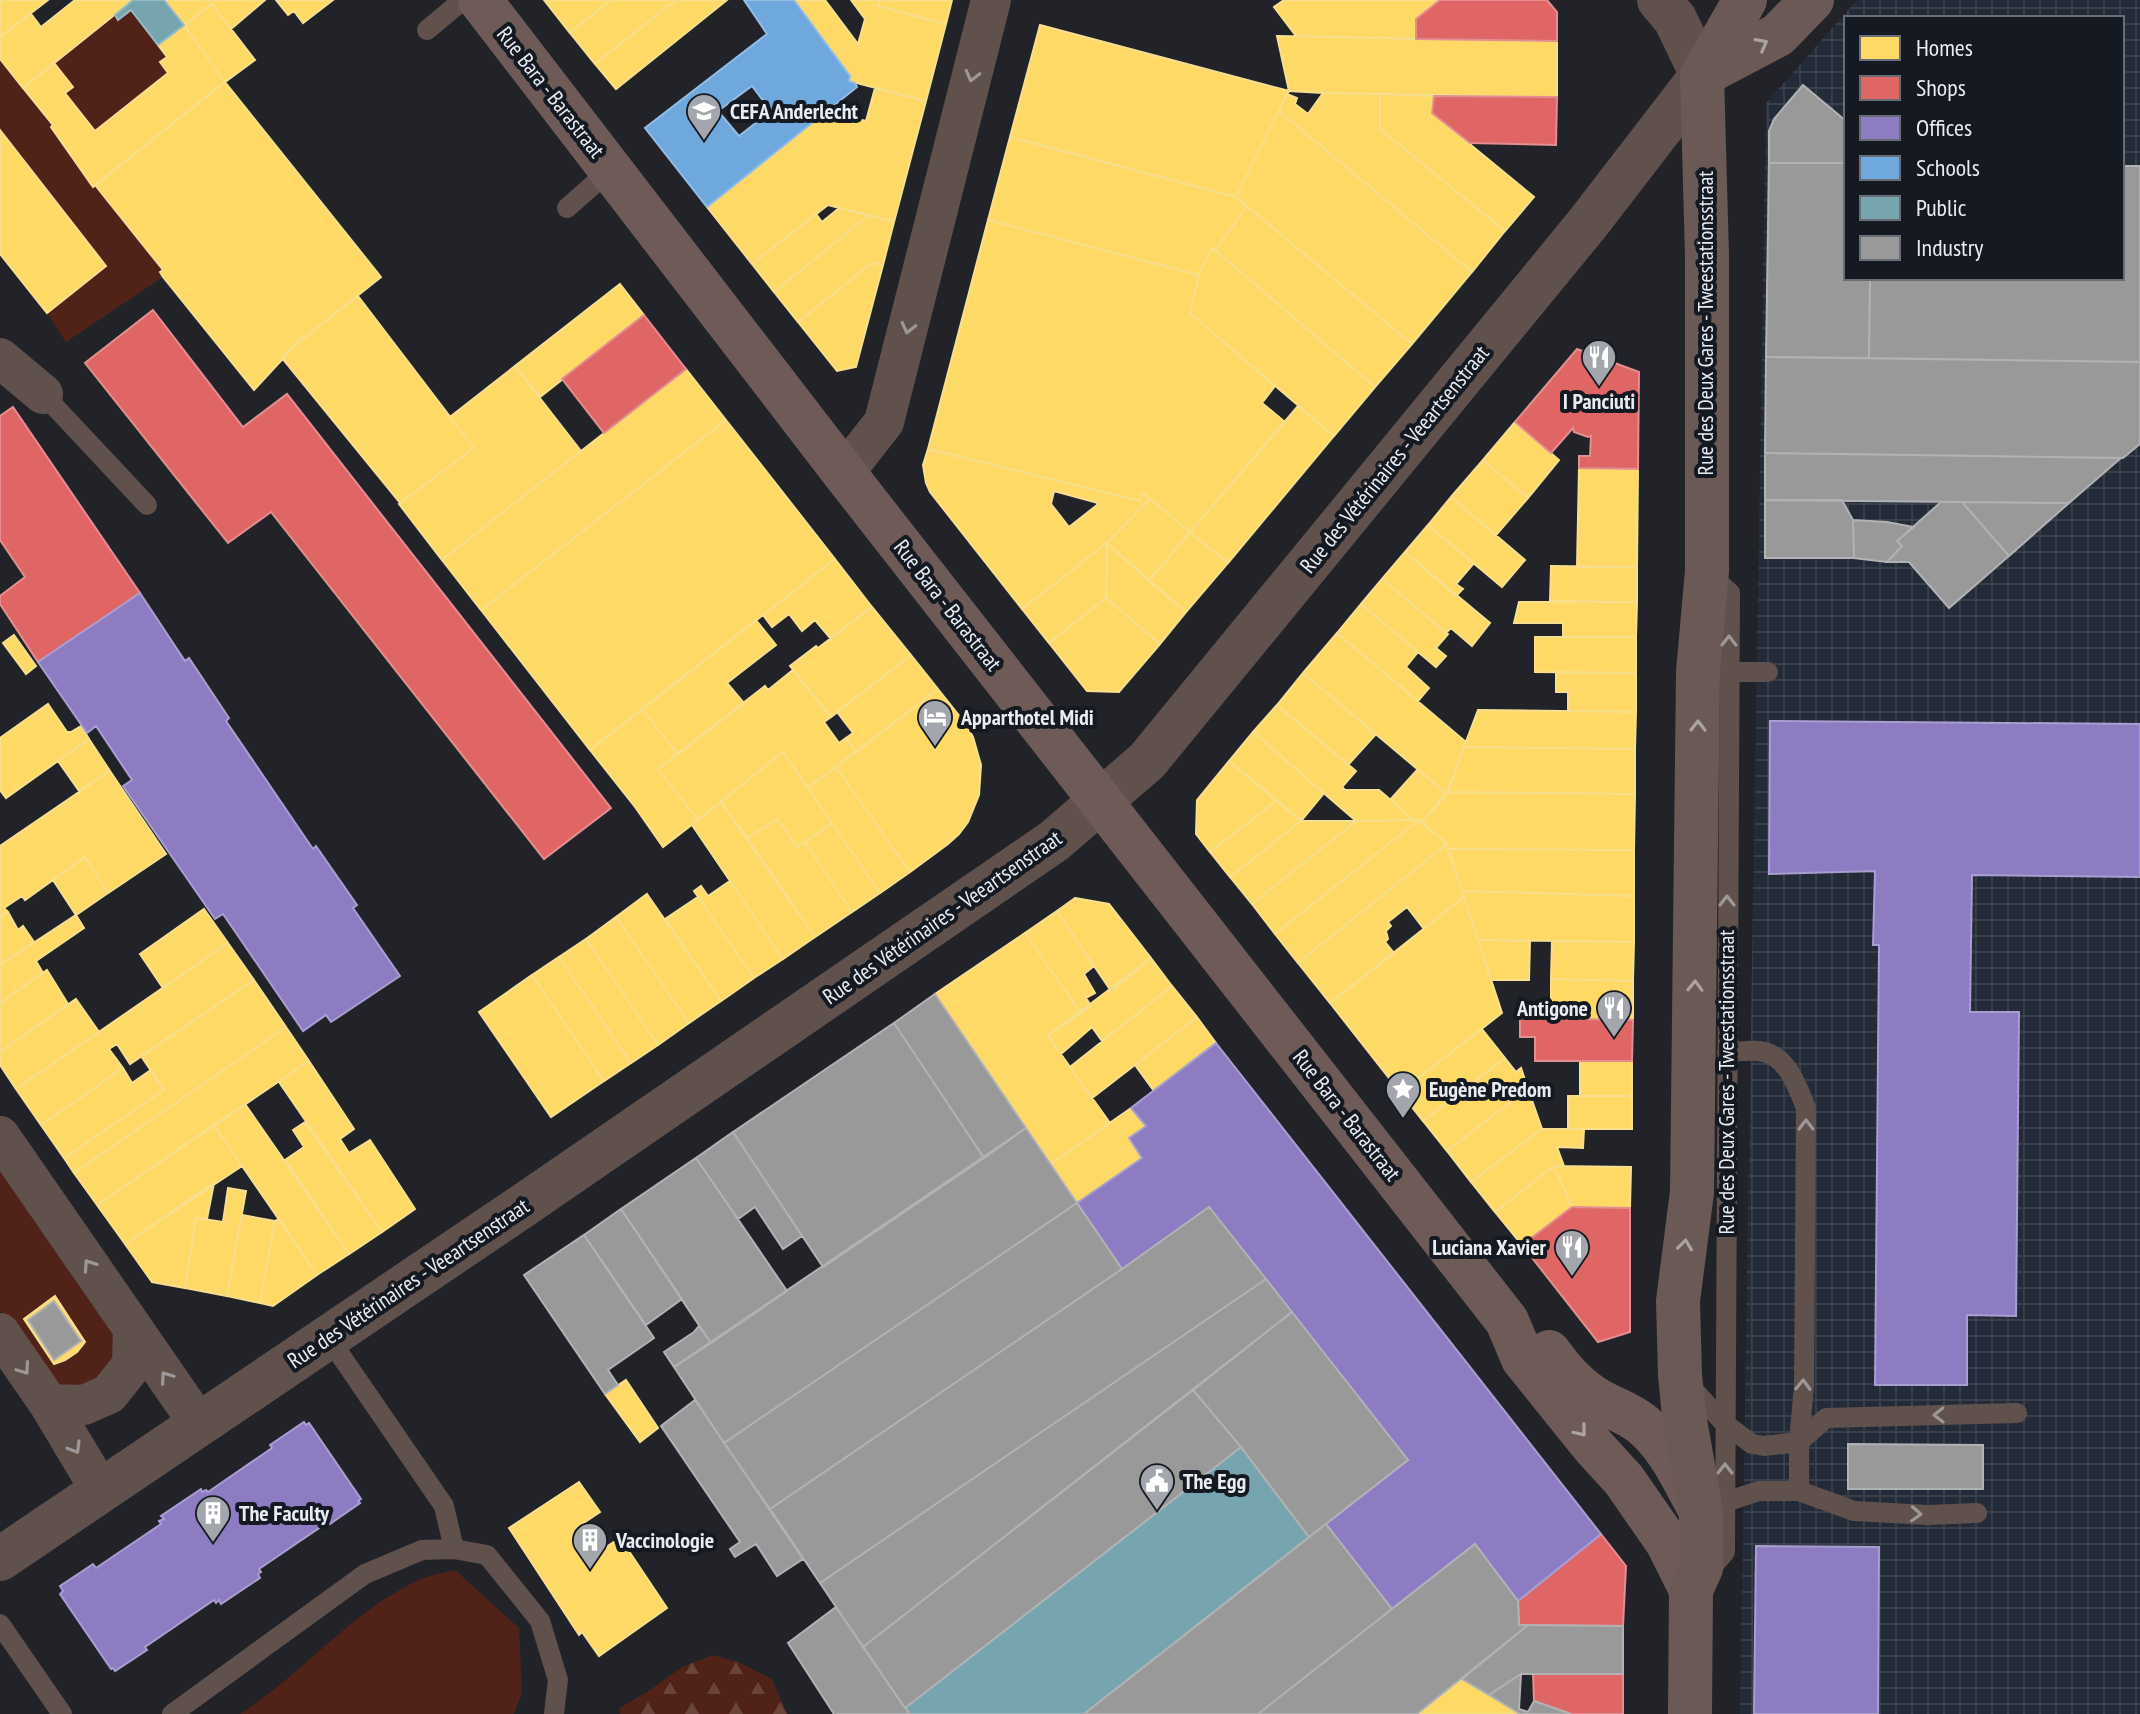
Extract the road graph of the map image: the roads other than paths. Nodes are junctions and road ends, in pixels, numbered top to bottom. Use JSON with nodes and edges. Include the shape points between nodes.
{"nodes":[{"id":1,"x":463,"y":0,"type":"edge"},
{"id":2,"x":480,"y":0,"type":"edge"},
{"id":3,"x":991,"y":0,"type":"edge"},
{"id":4,"x":1659,"y":0,"type":"edge"},
{"id":5,"x":1745,"y":0,"type":"edge"},
{"id":6,"x":1812,"y":0,"type":"edge"},
{"id":7,"x":427,"y":30,"type":"dead end"},
{"id":8,"x":1702,"y":75,"type":"junction"},
{"id":9,"x":611,"y":169,"type":"junction"},
{"id":10,"x":567,"y":208,"type":"dead end"},
{"id":11,"x":0,"y":358,"type":"edge"},
{"id":12,"x":43,"y":394,"type":"joint"},
{"id":13,"x":844,"y":473,"type":"junction"},
{"id":14,"x":147,"y":505,"type":"dead end"},
{"id":15,"x":1713,"y":672,"type":"junction"},
{"id":16,"x":1768,"y":672,"type":"dead end"},
{"id":17,"x":1101,"y":801,"type":"junction"},
{"id":18,"x":1727,"y":1052,"type":"junction"},
{"id":19,"x":0,"y":1136,"type":"edge"},
{"id":20,"x":1507,"y":1321,"type":"junction"},
{"id":21,"x":133,"y":1329,"type":"junction"},
{"id":22,"x":0,"y":1333,"type":"edge"},
{"id":23,"x":328,"y":1337,"type":"junction"},
{"id":24,"x":1680,"y":1375,"type":"junction"},
{"id":25,"x":49,"y":1404,"type":"junction"},
{"id":26,"x":2017,"y":1413,"type":"dead end"},
{"id":27,"x":199,"y":1424,"type":"junction"},
{"id":28,"x":1725,"y":1424,"type":"junction"},
{"id":29,"x":1799,"y":1442,"type":"junction"},
{"id":30,"x":101,"y":1491,"type":"junction"},
{"id":31,"x":1799,"y":1491,"type":"junction"},
{"id":32,"x":1713,"y":1506,"type":"junction"},
{"id":33,"x":1977,"y":1513,"type":"dead end"},
{"id":34,"x":454,"y":1549,"type":"junction"},
{"id":35,"x":0,"y":1559,"type":"edge"},
{"id":36,"x":1691,"y":1590,"type":"junction"},
{"id":37,"x":0,"y":1624,"type":"edge"},
{"id":38,"x":62,"y":1714,"type":"edge"},
{"id":39,"x":172,"y":1714,"type":"edge"},
{"id":40,"x":554,"y":1714,"type":"edge"},
{"id":41,"x":1690,"y":1714,"type":"edge"}],
"edges":[{"from":1,"to":7,"type":"lane"},
{"from":2,"to":9,"type":"main road","name":"Rue Bara - Barastraat"},
{"from":3,"to":13,"type":"street","one_way":true,"via":[[884,422]]},
{"from":4,"to":8,"type":"street","via":[[1675,19]]},
{"from":5,"to":8,"type":"main road","name":"Rue des Vétérinaires - Veeartsenstraat"},
{"from":8,"to":6,"type":"main road","name":"Rue des Vétérinaires - Veeartsenstraat","one_way":true,"via":[[1778,35]]},
{"from":15,"to":8,"type":"main road","name":"Rue des Deux Gares - Tweestationsstraat","one_way":true,"via":[[1707,571]]},
{"from":8,"to":17,"type":"street","name":"Rue des Vétérinaires - Veeartsenstraat","via":[[1588,223],[1167,738]]},
{"from":9,"to":10,"type":"lane"},
{"from":9,"to":13,"type":"main road","name":"Rue Bara - Barastraat"},
{"from":11,"to":12,"type":"street"},
{"from":12,"to":14,"type":"lane"},
{"from":13,"to":17,"type":"main road","name":"Rue Bara - Barastraat"},
{"from":15,"to":16,"type":"lane"},
{"from":18,"to":15,"type":"lane","name":"Rue des Deux Gares - Tweestationsstraat","one_way":true},
{"from":24,"to":15,"type":"main road","name":"Rue des Deux Gares - Tweestationsstraat","one_way":true,"via":[[1678,1301],[1692,1192]]},
{"from":17,"to":20,"type":"main road","name":"Rue Bara - Barastraat"},
{"from":17,"to":23,"type":"street","name":"Rue des Vétérinaires - Veeartsenstraat","via":[[1054,841]]},
{"from":18,"to":28,"type":"lane","name":"Rue des Deux Gares - Tweestationsstraat"},
{"from":29,"to":18,"type":"lane","one_way":true,"via":[[1806,1108],[1789,1069],[1774,1057],[1762,1051]]},
{"from":21,"to":19,"type":"street","one_way":true},
{"from":20,"to":32,"type":"main road","name":"Rue Bara - Barastraat","via":[[1538,1339],[1570,1380],[1642,1424]]},
{"from":20,"to":36,"type":"main road","name":"Rue Bara - Barastraat","one_way":true,"via":[[1523,1359],[1624,1480],[1667,1542]]},
{"from":21,"to":25,"type":"street","via":[[132,1365],[109,1394],[84,1405]]},
{"from":27,"to":21,"type":"street","one_way":true},
{"from":22,"to":25,"type":"street","one_way":true},
{"from":23,"to":27,"type":"street","name":"Rue des Vétérinaires - Veeartsenstraat"},
{"from":23,"to":34,"type":"lane","via":[[444,1506]]},
{"from":24,"to":28,"type":"lane"},
{"from":24,"to":32,"type":"main road","name":"Rue des Deux Gares - Tweestationsstraat","via":[[1684,1415]]},
{"from":25,"to":30,"type":"street","one_way":true},
{"from":26,"to":29,"type":"lane","one_way":true,"via":[[1826,1418]]},
{"from":27,"to":30,"type":"street","name":"Rue des Vétérinaires - Veeartsenstraat"},
{"from":28,"to":29,"type":"lane","via":[[1752,1444]]},
{"from":32,"to":28,"type":"lane","name":"Rue des Deux Gares - Tweestationsstraat","one_way":true},
{"from":29,"to":31,"type":"lane"},
{"from":30,"to":35,"type":"street","name":"Rue des Vétérinaires - Veeartsenstraat"},
{"from":31,"to":32,"type":"lane","via":[[1759,1491]]},
{"from":31,"to":33,"type":"lane","one_way":true,"via":[[1854,1511]]},
{"from":32,"to":36,"type":"main road","name":"Rue des Deux Gares - Tweestationsstraat","via":[[1701,1568]]},
{"from":34,"to":39,"type":"lane","via":[[422,1550],[365,1574]]},
{"from":34,"to":40,"type":"lane","via":[[487,1555],[540,1621],[558,1680]]},
{"from":36,"to":41,"type":"main road","name":"Rue des Deux Gares - Tweestationsstraat"},
{"from":37,"to":38,"type":"lane"}]}
